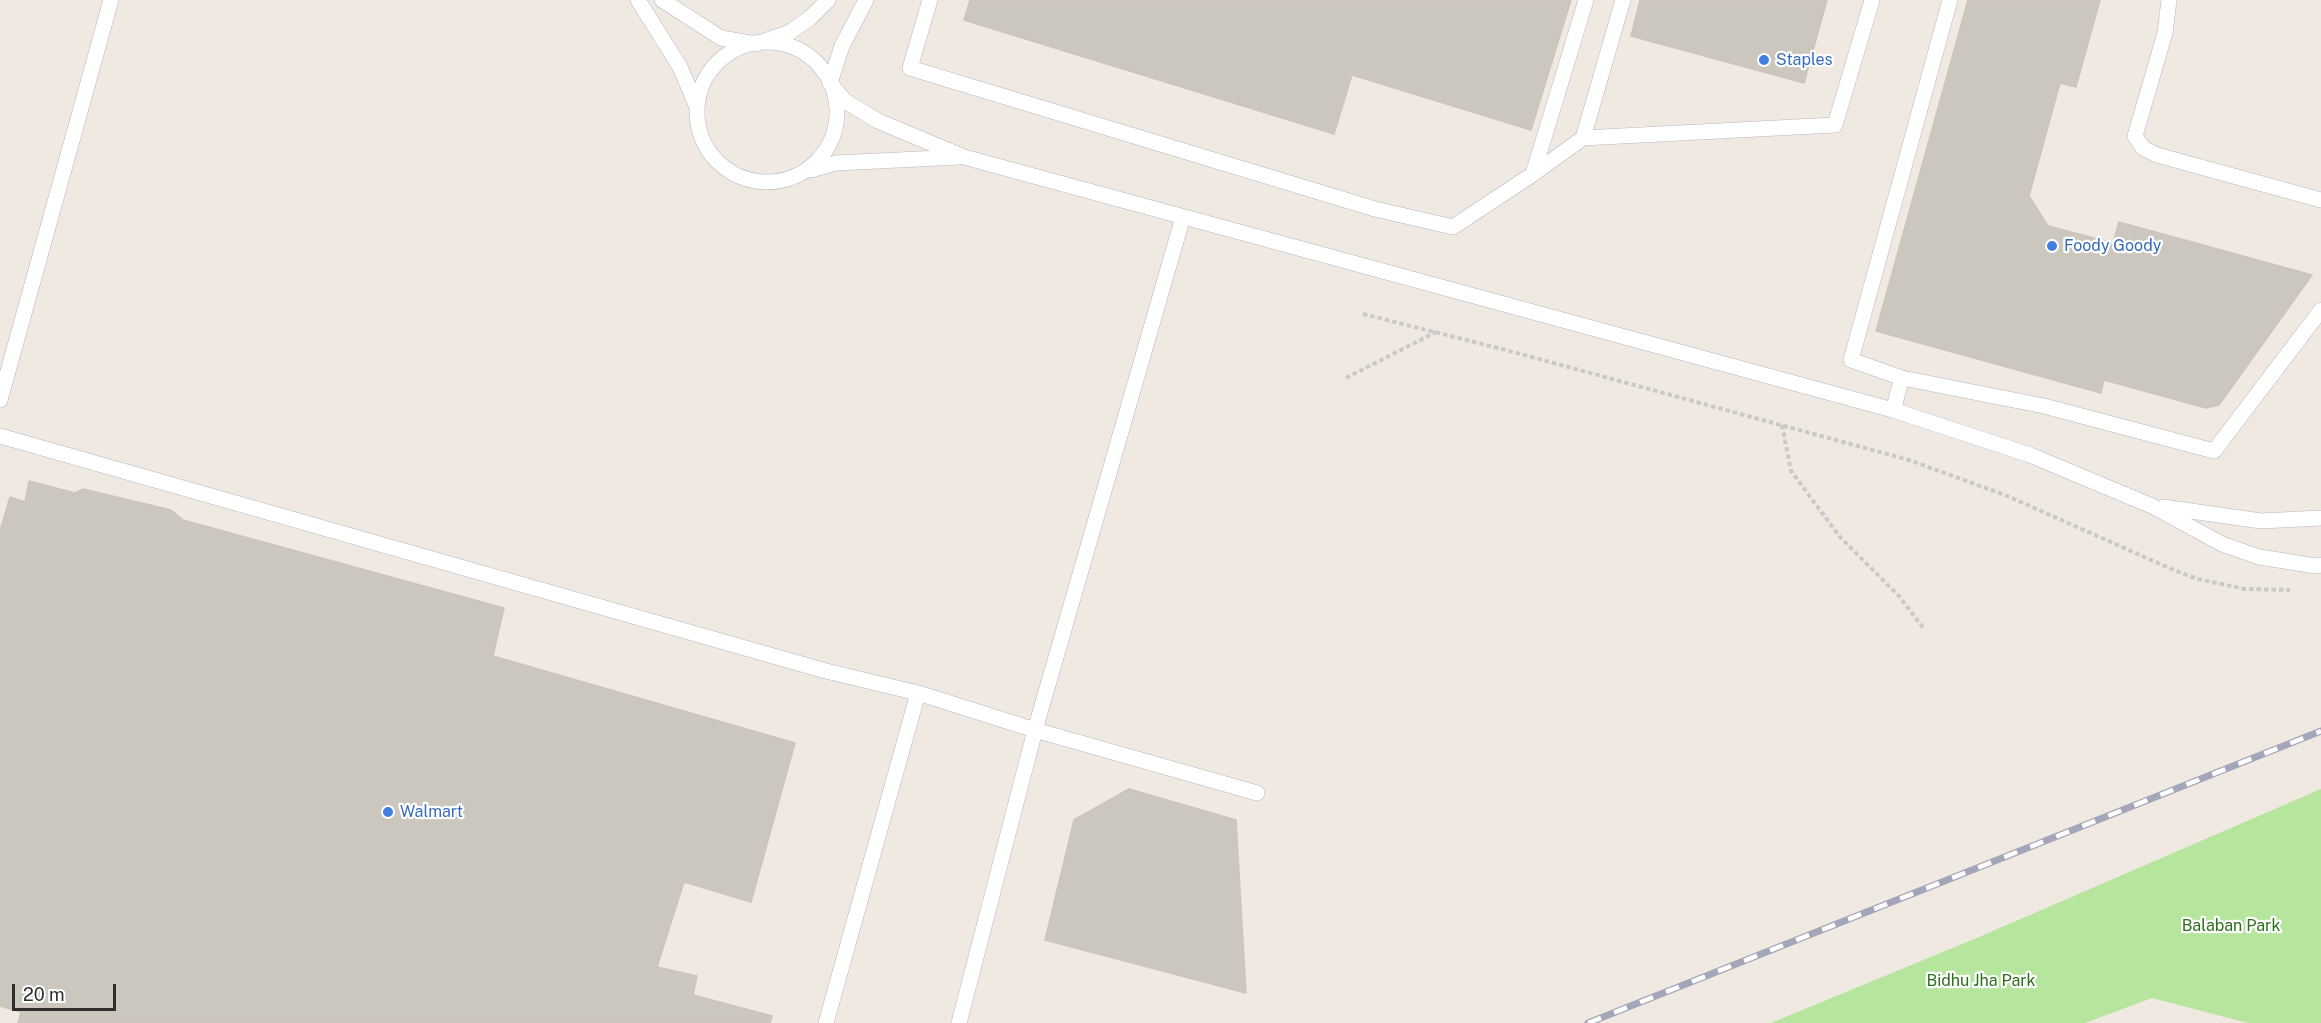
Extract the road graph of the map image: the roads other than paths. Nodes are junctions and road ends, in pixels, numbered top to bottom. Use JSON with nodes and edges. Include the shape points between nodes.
{"nodes":[{"id":1,"x":111,"y":0,"type":"edge"},
{"id":2,"x":638,"y":0,"type":"edge"},
{"id":3,"x":662,"y":0,"type":"edge"},
{"id":4,"x":828,"y":0,"type":"edge"},
{"id":5,"x":866,"y":0,"type":"edge"},
{"id":6,"x":930,"y":0,"type":"edge"},
{"id":7,"x":1586,"y":0,"type":"edge"},
{"id":8,"x":1623,"y":0,"type":"edge"},
{"id":9,"x":1872,"y":0,"type":"edge"},
{"id":10,"x":1950,"y":0,"type":"edge"},
{"id":11,"x":2169,"y":0,"type":"edge"},
{"id":12,"x":756,"y":44,"type":"junction"},
{"id":13,"x":830,"y":83,"type":"junction"},
{"id":14,"x":697,"y":108,"type":"junction"},
{"id":15,"x":1582,"y":138,"type":"junction"},
{"id":16,"x":964,"y":157,"type":"junction"},
{"id":17,"x":805,"y":171,"type":"junction"},
{"id":18,"x":1533,"y":174,"type":"junction"},
{"id":19,"x":2321,"y":200,"type":"edge"},
{"id":20,"x":1183,"y":217,"type":"junction"},
{"id":21,"x":2321,"y":310,"type":"edge"},
{"id":22,"x":1902,"y":378,"type":"junction"},
{"id":23,"x":0,"y":400,"type":"edge"},
{"id":24,"x":1893,"y":410,"type":"junction"},
{"id":25,"x":0,"y":436,"type":"edge"},
{"id":26,"x":2152,"y":506,"type":"junction"},
{"id":27,"x":2321,"y":518,"type":"edge"},
{"id":28,"x":2321,"y":565,"type":"edge"},
{"id":29,"x":918,"y":693,"type":"junction"},
{"id":30,"x":1035,"y":730,"type":"junction"},
{"id":31,"x":1257,"y":793,"type":"dead end"},
{"id":32,"x":826,"y":1023,"type":"edge"},
{"id":33,"x":959,"y":1023,"type":"edge"}],
"edges":[{"from":1,"to":23,"type":"lane"},
{"from":2,"to":14,"type":"lane","via":[[680,67]]},
{"from":3,"to":12,"type":"lane","via":[[721,38]]},
{"from":4,"to":12,"type":"lane","via":[[790,32]]},
{"from":5,"to":13,"type":"lane","via":[[842,46]]},
{"from":6,"to":18,"type":"lane","via":[[910,68],[1375,210],[1453,227]]},
{"from":7,"to":18,"type":"lane"},
{"from":8,"to":15,"type":"lane"},
{"from":9,"to":15,"type":"lane","via":[[1835,125]]},
{"from":10,"to":22,"type":"lane","via":[[1851,360]]},
{"from":11,"to":19,"type":"lane","via":[[2165,33],[2135,136],[2143,148]]},
{"from":12,"to":13,"type":"lane","via":[[790,46],[810,57]]},
{"from":12,"to":14,"type":"lane","via":[[724,56],[708,72],[698,93]]},
{"from":13,"to":16,"type":"lane","via":[[845,101],[878,121]]},
{"from":13,"to":17,"type":"lane","via":[[837,116],[832,139],[820,159]]},
{"from":14,"to":17,"type":"lane","via":[[701,140],[714,160],[733,174],[756,182],[779,182]]},
{"from":15,"to":18,"type":"lane"},
{"from":16,"to":17,"type":"lane","via":[[836,163]]},
{"from":16,"to":20,"type":"lane"},
{"from":20,"to":24,"type":"lane"},
{"from":20,"to":30,"type":"lane"},
{"from":21,"to":22,"type":"lane","via":[[2214,451],[2044,406]]},
{"from":22,"to":24,"type":"lane"},
{"from":24,"to":26,"type":"lane","via":[[2030,455]]},
{"from":25,"to":29,"type":"lane","via":[[826,671]]},
{"from":26,"to":27,"type":"lane","via":[[2261,521]]},
{"from":26,"to":28,"type":"lane","via":[[2222,544],[2259,557]]},
{"from":29,"to":30,"type":"lane"},
{"from":29,"to":32,"type":"lane"},
{"from":30,"to":31,"type":"lane"},
{"from":30,"to":33,"type":"lane"}]}
